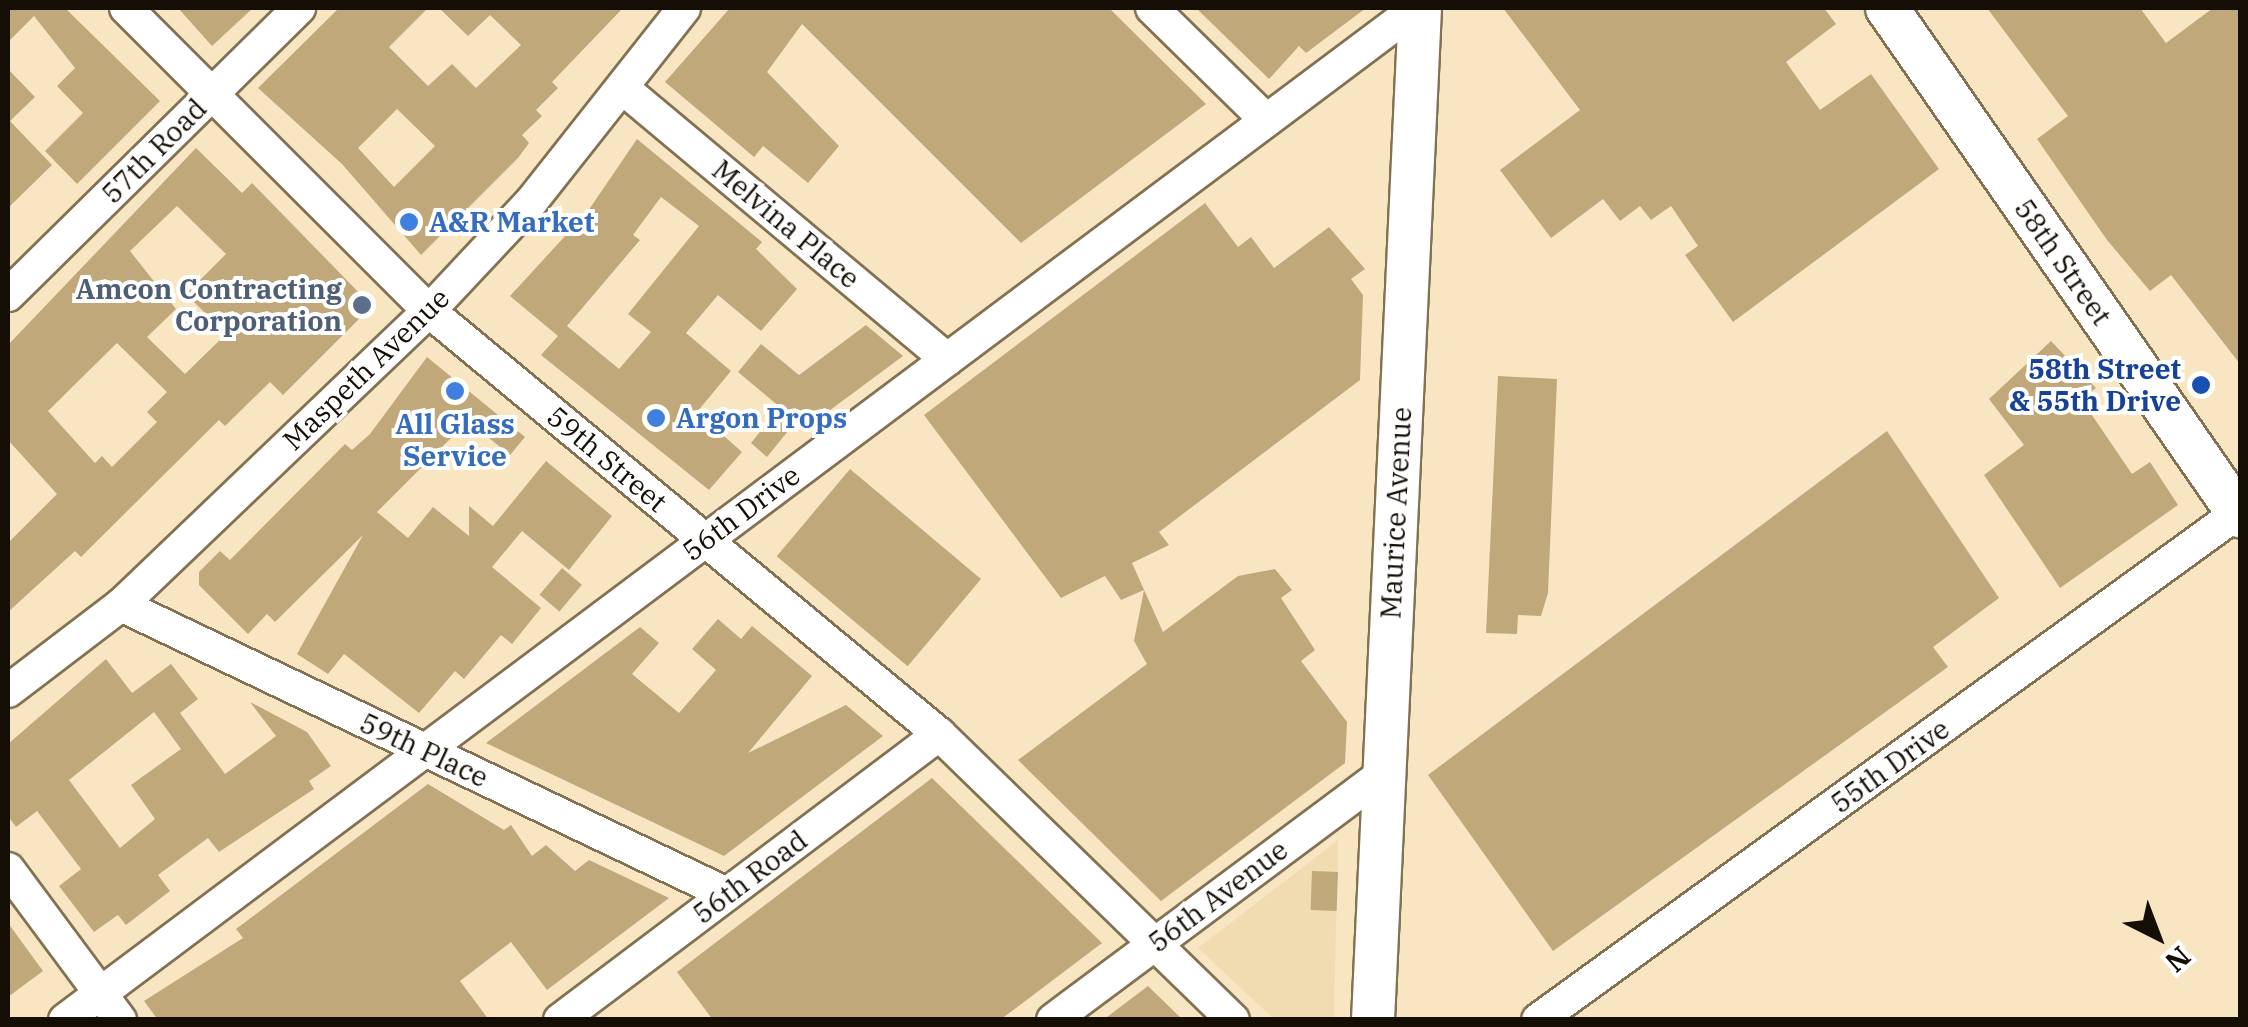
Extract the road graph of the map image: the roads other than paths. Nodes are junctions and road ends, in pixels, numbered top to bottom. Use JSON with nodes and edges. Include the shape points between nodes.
{"nodes":[{"id":1,"x":126,"y":8,"type":"edge"},
{"id":2,"x":300,"y":8,"type":"edge"},
{"id":3,"x":684,"y":8,"type":"edge"},
{"id":4,"x":1152,"y":8,"type":"edge"},
{"id":5,"x":1419,"y":8,"type":"edge"},
{"id":6,"x":1887,"y":8,"type":"edge"},
{"id":7,"x":625,"y":90,"type":"junction"},
{"id":8,"x":212,"y":94,"type":"junction"},
{"id":9,"x":1265,"y":119,"type":"junction"},
{"id":10,"x":8,"y":294,"type":"edge"},
{"id":11,"x":429,"y":310,"type":"junction"},
{"id":12,"x":947,"y":358,"type":"junction"},
{"id":13,"x":2240,"y":513,"type":"edge"},
{"id":14,"x":705,"y":541,"type":"junction"},
{"id":15,"x":121,"y":605,"type":"junction"},
{"id":16,"x":8,"y":691,"type":"edge"},
{"id":17,"x":939,"y":734,"type":"junction"},
{"id":18,"x":424,"y":750,"type":"junction"},
{"id":19,"x":1384,"y":773,"type":"junction"},
{"id":20,"x":8,"y":870,"type":"edge"},
{"id":21,"x":727,"y":894,"type":"junction"},
{"id":22,"x":1155,"y":943,"type":"junction"},
{"id":23,"x":110,"y":1006,"type":"edge"},
{"id":24,"x":66,"y":1020,"type":"edge"},
{"id":25,"x":560,"y":1020,"type":"edge"},
{"id":26,"x":1053,"y":1020,"type":"edge"},
{"id":27,"x":1233,"y":1020,"type":"edge"},
{"id":28,"x":1373,"y":1020,"type":"edge"},
{"id":29,"x":1538,"y":1020,"type":"edge"}],
"edges":[{"from":1,"to":8,"type":"street","name":"59th Street"},
{"from":2,"to":8,"type":"street","name":"57th Road"},
{"from":3,"to":7,"type":"street","name":"Maspeth Avenue"},
{"from":4,"to":9,"type":"street"},
{"from":5,"to":9,"type":"street","name":"56th Drive"},
{"from":5,"to":19,"type":"main road","name":"Maurice Avenue"},
{"from":6,"to":13,"type":"main road","name":"58th Street"},
{"from":7,"to":11,"type":"street","name":"Maspeth Avenue"},
{"from":7,"to":12,"type":"street","name":"Melvina Place"},
{"from":8,"to":10,"type":"street","name":"57th Road"},
{"from":8,"to":11,"type":"street","name":"59th Street"},
{"from":9,"to":12,"type":"street","name":"56th Drive"},
{"from":11,"to":14,"type":"street","name":"59th Street"},
{"from":11,"to":15,"type":"street","name":"Maspeth Avenue"},
{"from":12,"to":14,"type":"street","name":"56th Drive"},
{"from":13,"to":29,"type":"street","name":"55th Drive"},
{"from":14,"to":17,"type":"street","name":"59th Street"},
{"from":14,"to":18,"type":"street","name":"56th Drive"},
{"from":15,"to":16,"type":"street","name":"Maspeth Avenue"},
{"from":15,"to":18,"type":"street","name":"59th Place"},
{"from":17,"to":21,"type":"street","name":"56th Road"},
{"from":17,"to":22,"type":"street","name":"59th Street"},
{"from":18,"to":21,"type":"street","name":"59th Place"},
{"from":18,"to":23,"type":"street","name":"56th Drive"},
{"from":19,"to":22,"type":"street","name":"56th Avenue"},
{"from":19,"to":28,"type":"main road","name":"Maurice Avenue"},
{"from":20,"to":23,"type":"street"},
{"from":21,"to":25,"type":"street","name":"56th Road"},
{"from":22,"to":26,"type":"street","name":"56th Avenue"},
{"from":22,"to":27,"type":"street","name":"59th Street"},
{"from":23,"to":24,"type":"street","name":"56th Drive"}]}
